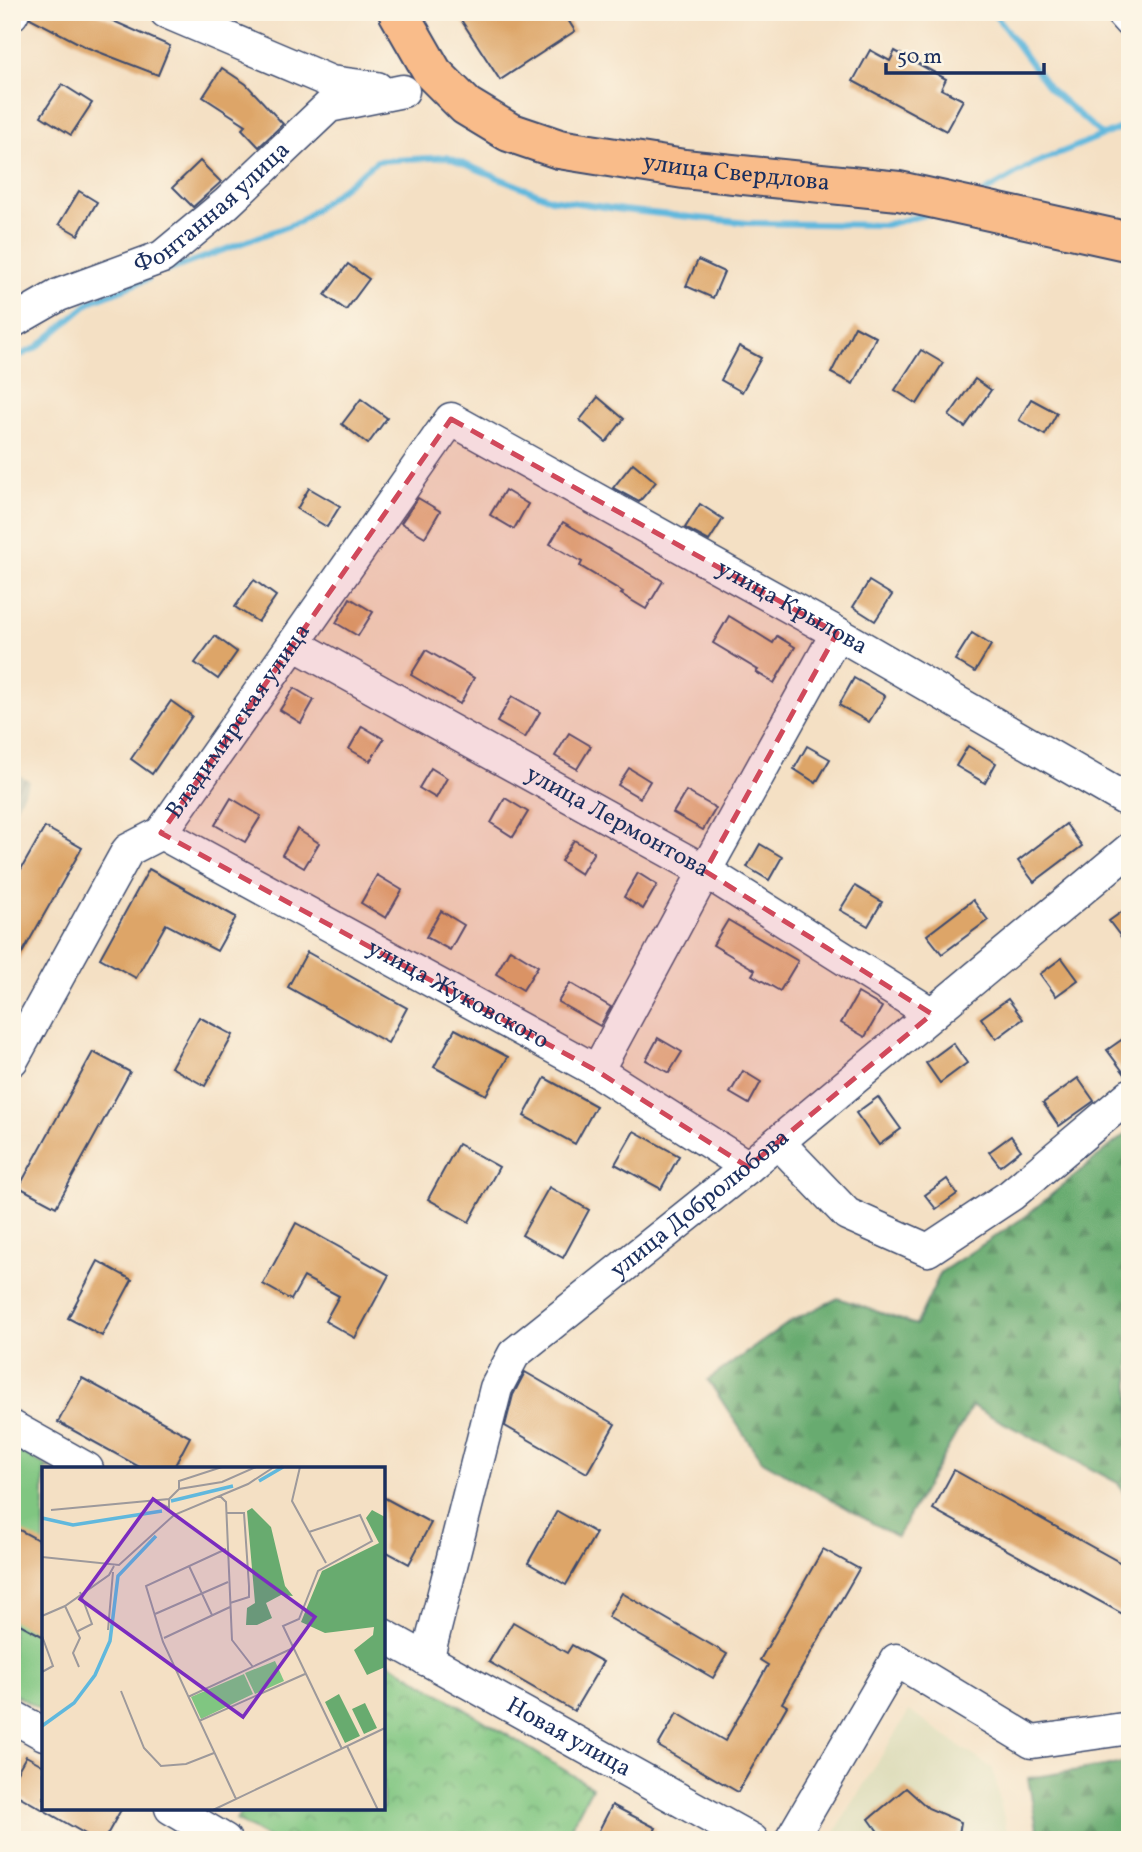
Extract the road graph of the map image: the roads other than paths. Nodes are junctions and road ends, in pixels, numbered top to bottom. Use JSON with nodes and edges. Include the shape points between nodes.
{"nodes":[{"id":1,"x":166,"y":12,"type":"edge"},
{"id":2,"x":398,"y":12,"type":"edge"},
{"id":3,"x":1121,"y":12,"type":"edge"},
{"id":4,"x":1130,"y":22,"type":"edge"},
{"id":5,"x":418,"y":82,"type":"junction"},
{"id":6,"x":1130,"y":242,"type":"edge"},
{"id":7,"x":12,"y":322,"type":"edge"},
{"id":8,"x":451,"y":419,"type":"joint"},
{"id":9,"x":837,"y":634,"type":"junction"},
{"id":10,"x":294,"y":644,"type":"junction"},
{"id":11,"x":1130,"y":802,"type":"edge"},
{"id":12,"x":161,"y":833,"type":"junction"},
{"id":13,"x":1130,"y":849,"type":"edge"},
{"id":14,"x":705,"y":871,"type":"junction"},
{"id":15,"x":932,"y":1014,"type":"junction"},
{"id":16,"x":12,"y":1060,"type":"edge"},
{"id":17,"x":597,"y":1071,"type":"junction"},
{"id":18,"x":1130,"y":1096,"type":"edge"},
{"id":19,"x":778,"y":1142,"type":"junction"},
{"id":20,"x":748,"y":1167,"type":"junction"},
{"id":21,"x":12,"y":1427,"type":"edge"},
{"id":22,"x":83,"y":1467,"type":"edge"},
{"id":23,"x":385,"y":1636,"type":"edge"},
{"id":24,"x":427,"y":1660,"type":"junction"},
{"id":25,"x":12,"y":1716,"type":"edge"},
{"id":26,"x":1130,"y":1728,"type":"edge"},
{"id":27,"x":42,"y":1733,"type":"edge"},
{"id":28,"x":174,"y":1810,"type":"edge"},
{"id":29,"x":225,"y":1840,"type":"edge"},
{"id":30,"x":752,"y":1840,"type":"edge"},
{"id":31,"x":791,"y":1840,"type":"edge"}],
"edges":[{"from":1,"to":5,"type":"street","via":[[331,82]]},
{"from":2,"to":5,"type":"main road","name":"улица Свердлова"},
{"from":3,"to":4,"type":"street"},
{"from":5,"to":6,"type":"main road","name":"улица Свердлова","via":[[509,132],[559,149],[684,169],[900,191]]},
{"from":5,"to":7,"type":"street","name":"Фонтанная улица","via":[[329,106],[227,203],[162,257],[59,295]]},
{"from":8,"to":9,"type":"street","name":"улица Крылова"},
{"from":8,"to":10,"type":"street","name":"Владимирская улица"},
{"from":9,"to":11,"type":"street","name":"улица Крылова"},
{"from":9,"to":14,"type":"street"},
{"from":10,"to":12,"type":"street","name":"Владимирская улица"},
{"from":10,"to":14,"type":"street","name":"улица Лермонтова"},
{"from":12,"to":16,"type":"street","name":"Владимирская улица","via":[[128,850]]},
{"from":12,"to":17,"type":"street","name":"улица Жуковского"},
{"from":13,"to":15,"type":"street","name":"улица Добролюбова"},
{"from":14,"to":15,"type":"street","name":"улица Лермонтова"},
{"from":14,"to":17,"type":"street"},
{"from":15,"to":19,"type":"street","name":"улица Добролюбова"},
{"from":17,"to":20,"type":"street","name":"улица Жуковского"},
{"from":18,"to":19,"type":"street","via":[[1011,1195],[928,1250],[848,1214]]},
{"from":19,"to":20,"type":"street","name":"улица Добролюбова"},
{"from":20,"to":24,"type":"street","name":"улица Добролюбова","via":[[514,1354],[496,1388]]},
{"from":21,"to":22,"type":"street"},
{"from":23,"to":24,"type":"street","name":"Новая улица"},
{"from":24,"to":30,"type":"street","name":"Новая улица"},
{"from":25,"to":27,"type":"street"},
{"from":26,"to":31,"type":"street","via":[[1032,1742],[896,1660]]},
{"from":28,"to":29,"type":"street"}]}
